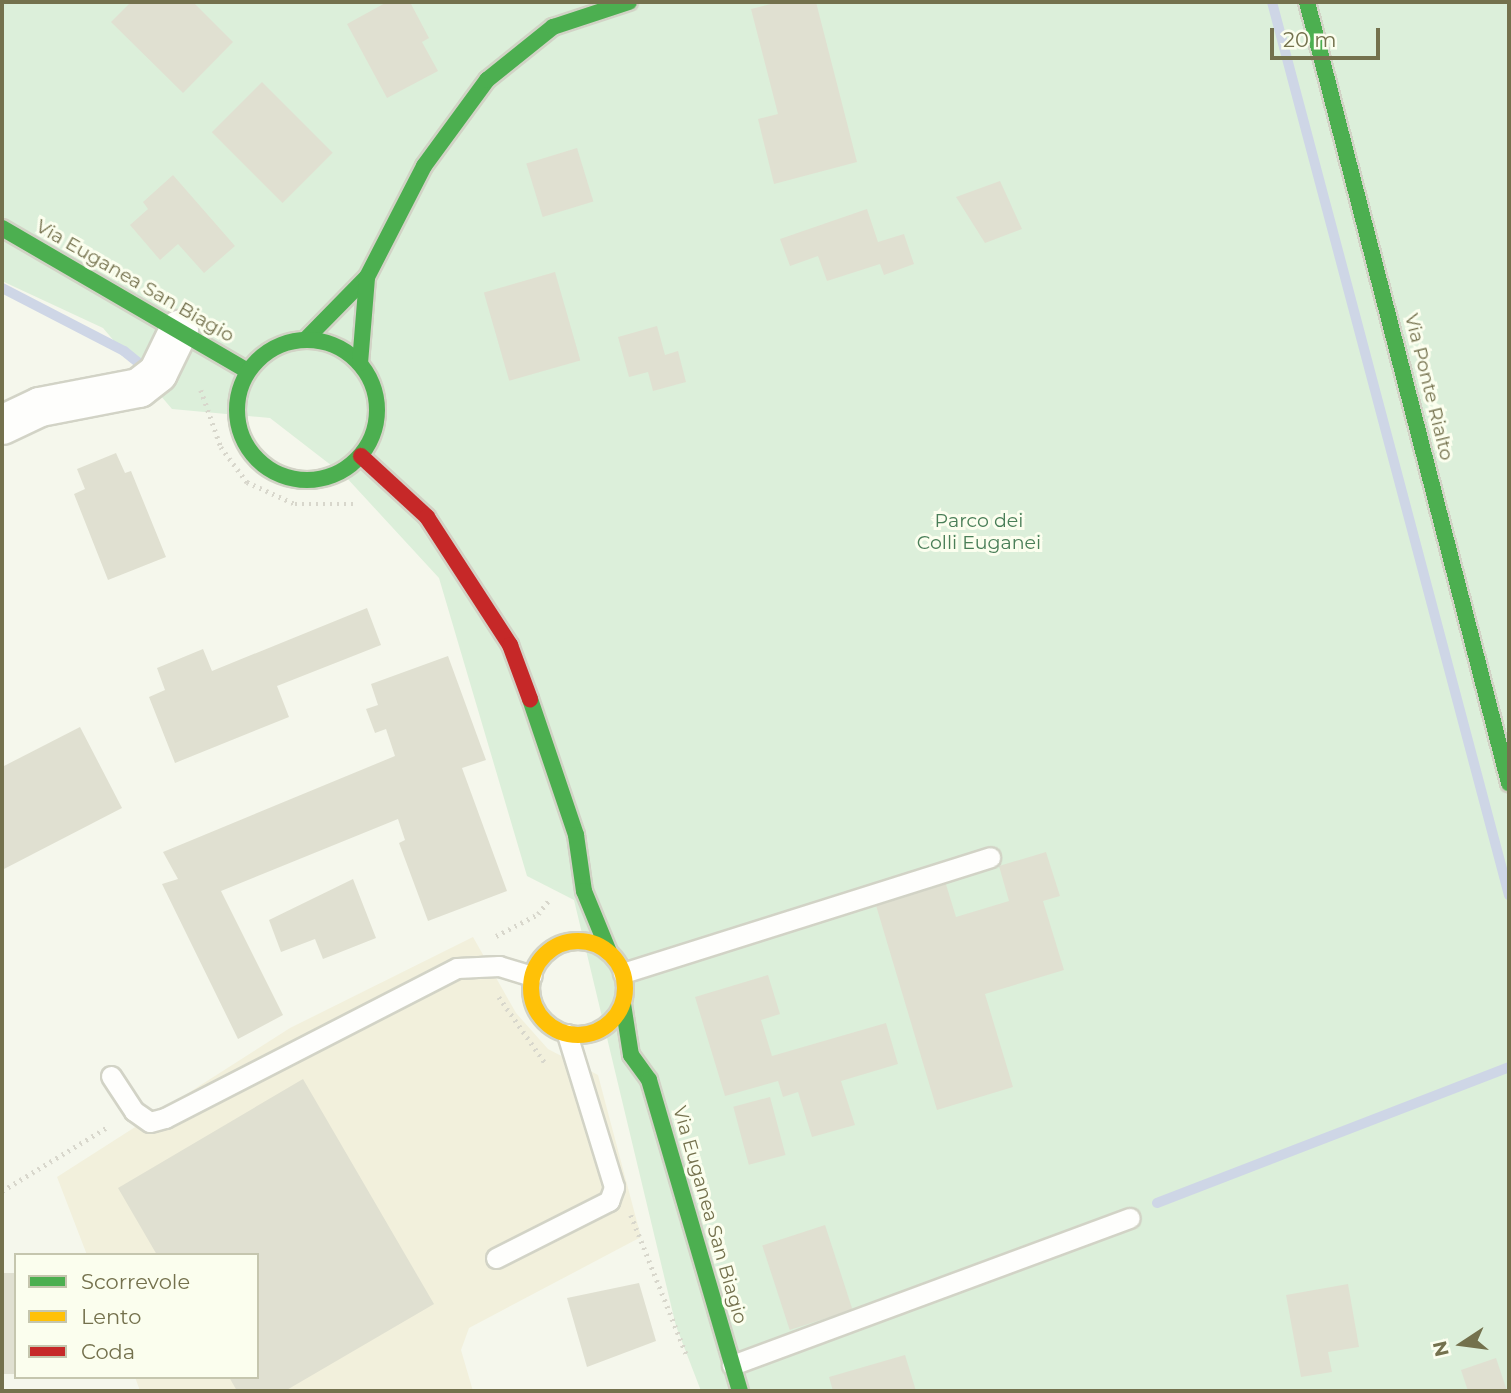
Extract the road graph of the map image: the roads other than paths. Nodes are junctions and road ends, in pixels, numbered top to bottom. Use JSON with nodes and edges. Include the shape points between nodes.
{"nodes":[{"id":1,"x":629,"y":2,"type":"edge"},
{"id":2,"x":1307,"y":2,"type":"edge"},
{"id":3,"x":2,"y":228,"type":"edge"},
{"id":4,"x":367,"y":277,"type":"junction"},
{"id":5,"x":306,"y":339,"type":"junction"},
{"id":6,"x":173,"y":346,"type":"junction"},
{"id":7,"x":360,"y":363,"type":"junction"},
{"id":8,"x":246,"y":370,"type":"junction"},
{"id":9,"x":2,"y":425,"type":"edge"},
{"id":10,"x":361,"y":456,"type":"junction"},
{"id":11,"x":1509,"y":783,"type":"edge"},
{"id":12,"x":990,"y":857,"type":"dead end"},
{"id":13,"x":584,"y":891,"type":"junction"},
{"id":14,"x":565,"y":942,"type":"junction"},
{"id":15,"x":609,"y":952,"type":"junction"},
{"id":16,"x":623,"y":973,"type":"junction"},
{"id":17,"x":532,"y":976,"type":"junction"},
{"id":18,"x":623,"y":1004,"type":"junction"},
{"id":19,"x":567,"y":1034,"type":"junction"},
{"id":20,"x":588,"y":1035,"type":"junction"},
{"id":21,"x":631,"y":1055,"type":"junction"},
{"id":22,"x":111,"y":1076,"type":"dead end"},
{"id":23,"x":1130,"y":1218,"type":"dead end"},
{"id":24,"x":496,"y":1258,"type":"dead end"},
{"id":25,"x":732,"y":1365,"type":"junction"},
{"id":26,"x":740,"y":1391,"type":"edge"}],
"edges":[{"from":1,"to":4,"type":"main road","via":[[554,27],[487,80],[424,166]]},
{"from":2,"to":11,"type":"main road","name":"Via Ponte Rialto"},
{"from":3,"to":6,"type":"main road","name":"Via Euganea San Biagio"},
{"from":4,"to":5,"type":"main road"},
{"from":4,"to":7,"type":"main road"},
{"from":5,"to":7,"type":"main road","via":[[326,341]]},
{"from":5,"to":8,"type":"main road","via":[[268,351]]},
{"from":6,"to":8,"type":"main road","name":"Via Euganea San Biagio"},
{"from":6,"to":9,"type":"street","via":[[139,388],[40,407]]},
{"from":7,"to":10,"type":"main road","via":[[377,409],[372,438]]},
{"from":8,"to":10,"type":"main road","via":[[237,421],[243,440],[270,470],[309,481],[337,473]]},
{"from":10,"to":13,"type":"main road","via":[[427,517],[510,645],[558,773],[576,835]]},
{"from":12,"to":16,"type":"lane"},
{"from":13,"to":14,"type":"main road"},
{"from":13,"to":15,"type":"main road"},
{"from":14,"to":15,"type":"main road","via":[[596,943]]},
{"from":14,"to":17,"type":"main road","via":[[544,954]]},
{"from":15,"to":16,"type":"main road"},
{"from":16,"to":18,"type":"main road"},
{"from":17,"to":19,"type":"main road","via":[[534,1006],[553,1029]]},
{"from":17,"to":22,"type":"lane","via":[[481,964],[457,968],[150,1122],[134,1111]]},
{"from":18,"to":20,"type":"main road","via":[[603,1029]]},
{"from":18,"to":21,"type":"main road","name":"Via Euganea San Biagio"},
{"from":19,"to":20,"type":"main road"},
{"from":19,"to":24,"type":"lane","via":[[604,1150],[609,1201]]},
{"from":20,"to":21,"type":"main road"},
{"from":21,"to":25,"type":"main road","name":"Via Euganea San Biagio","via":[[649,1080]]},
{"from":23,"to":25,"type":"lane"},
{"from":25,"to":26,"type":"main road","name":"Via Euganea San Biagio"}]}
